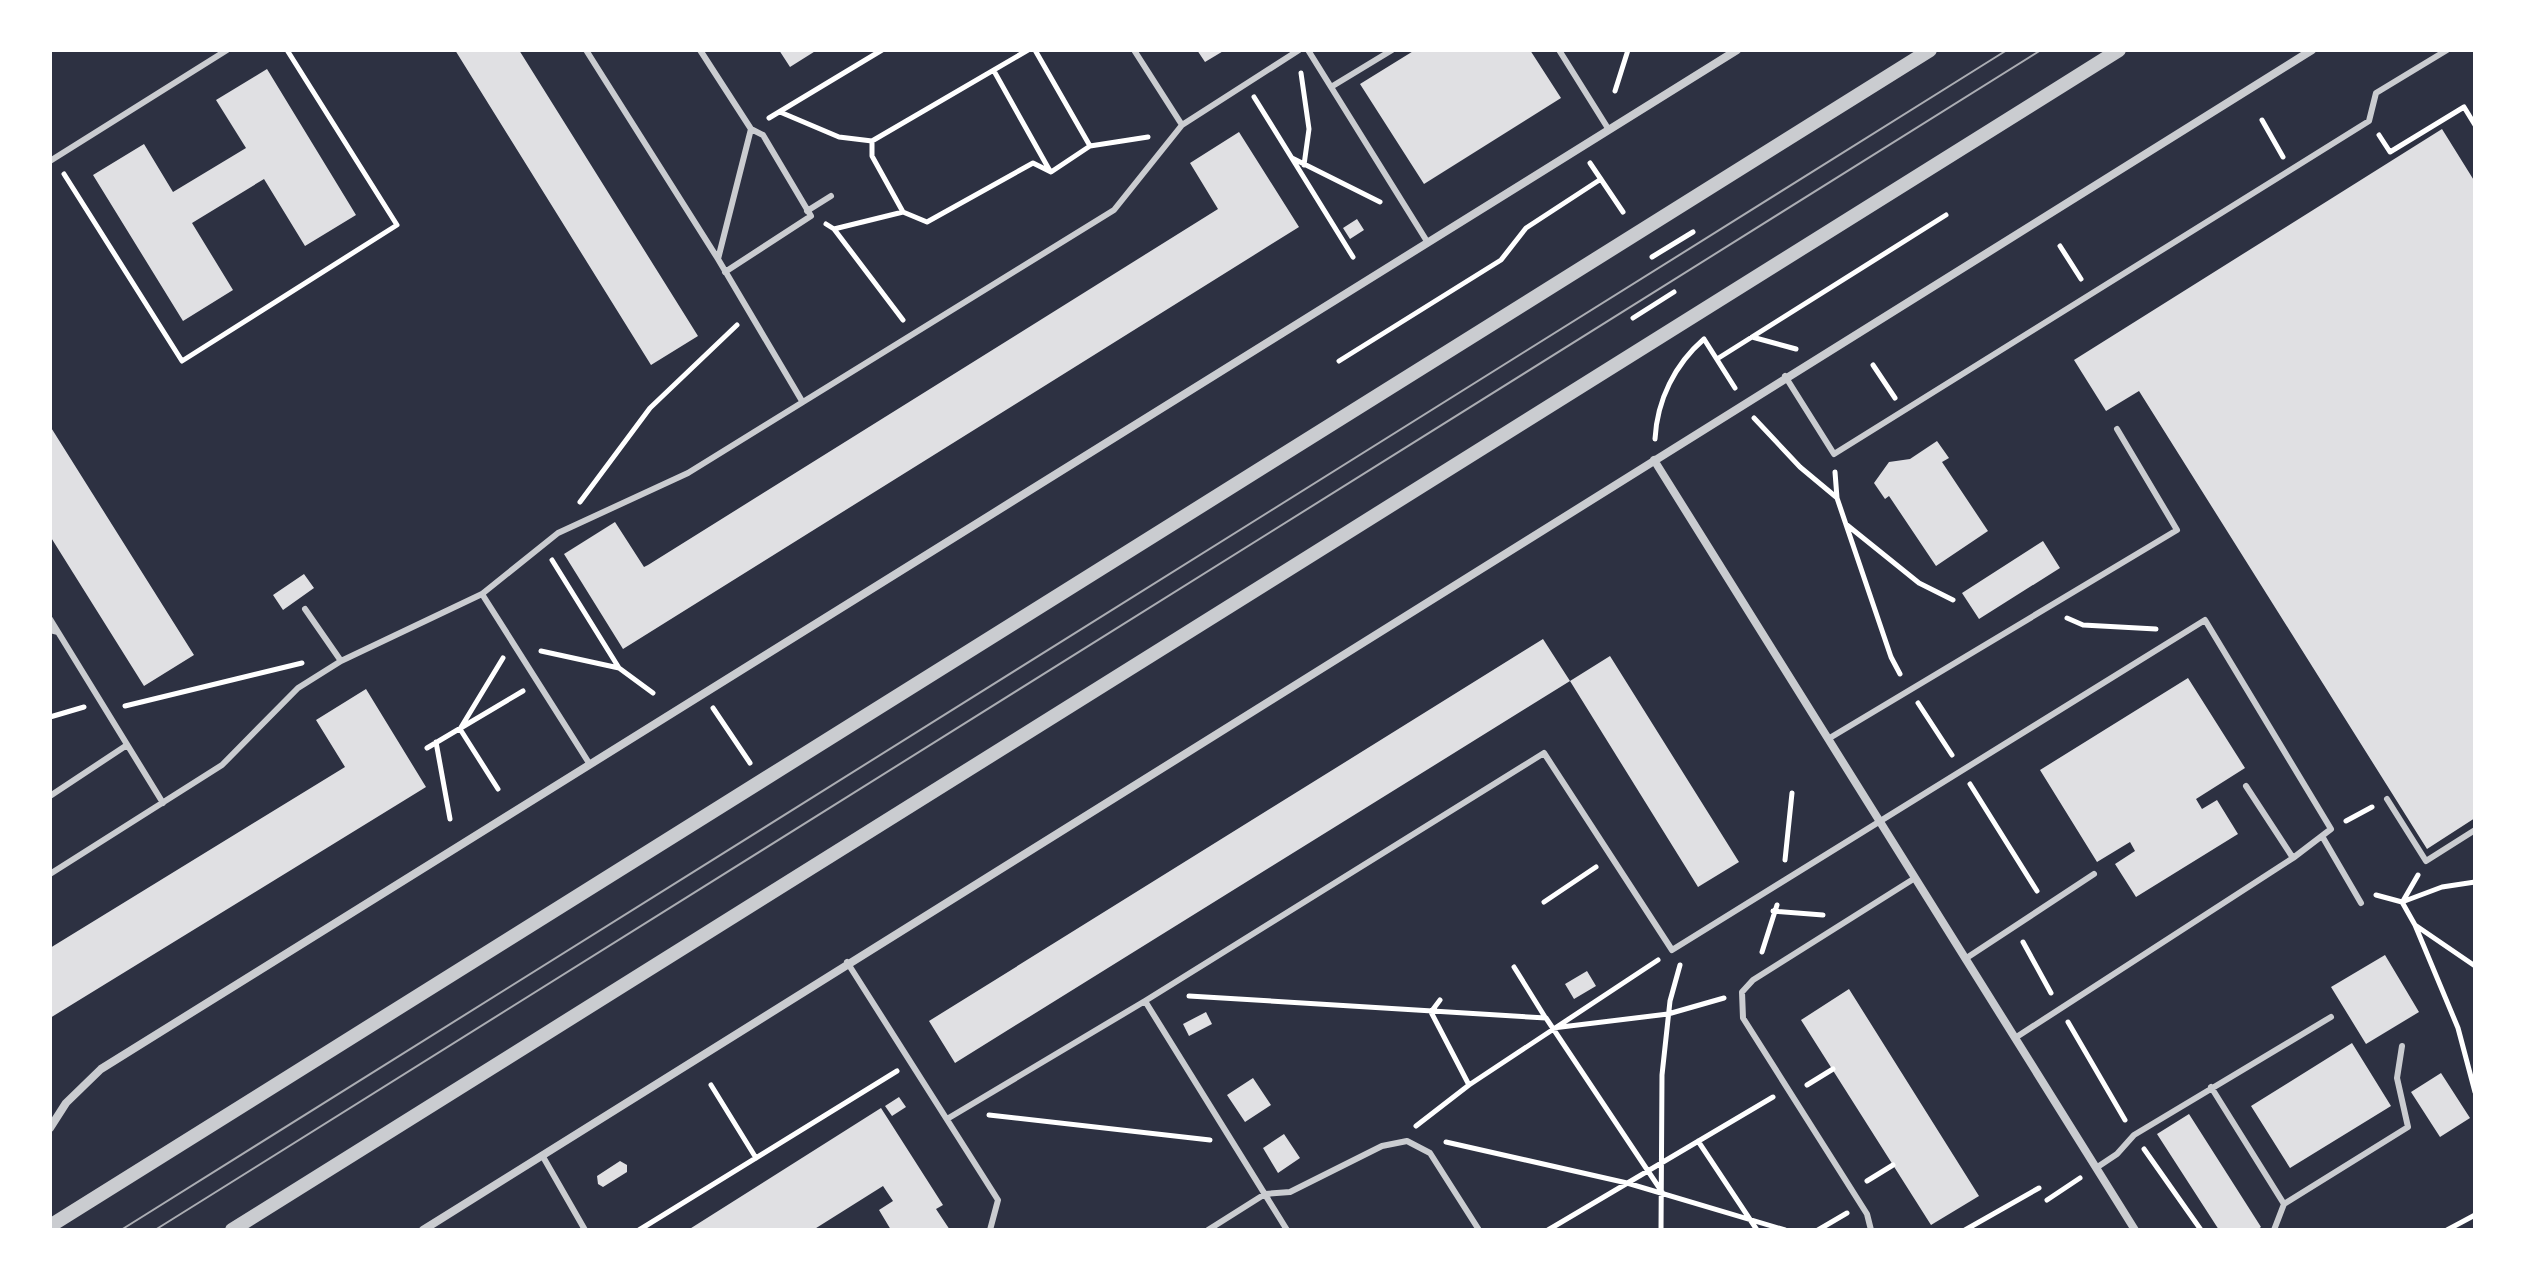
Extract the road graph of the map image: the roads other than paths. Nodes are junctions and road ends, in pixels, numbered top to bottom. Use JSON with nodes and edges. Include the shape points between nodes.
{"nodes":[{"id":1,"x":227,"y":50,"type":"edge"},
{"id":2,"x":586,"y":50,"type":"edge"},
{"id":3,"x":700,"y":50,"type":"edge"},
{"id":4,"x":1134,"y":50,"type":"edge"},
{"id":5,"x":1299,"y":50,"type":"edge"},
{"id":6,"x":1308,"y":50,"type":"edge"},
{"id":7,"x":1392,"y":50,"type":"edge"},
{"id":8,"x":1559,"y":50,"type":"edge"},
{"id":9,"x":1737,"y":50,"type":"edge"},
{"id":10,"x":1930,"y":50,"type":"edge"},
{"id":11,"x":2119,"y":50,"type":"edge"},
{"id":12,"x":2312,"y":50,"type":"edge"},
{"id":13,"x":2447,"y":50,"type":"edge"},
{"id":14,"x":1331,"y":87,"type":"junction"},
{"id":15,"x":1182,"y":125,"type":"junction"},
{"id":16,"x":751,"y":129,"type":"junction"},
{"id":17,"x":1609,"y":130,"type":"junction"},
{"id":18,"x":52,"y":160,"type":"edge"},
{"id":19,"x":831,"y":196,"type":"dead end"},
{"id":20,"x":809,"y":213,"type":"junction"},
{"id":21,"x":1428,"y":243,"type":"junction"},
{"id":22,"x":718,"y":259,"type":"junction"},
{"id":23,"x":725,"y":272,"type":"junction"},
{"id":24,"x":1785,"y":376,"type":"junction"},
{"id":25,"x":802,"y":401,"type":"junction"},
{"id":26,"x":2117,"y":429,"type":"dead end"},
{"id":27,"x":1654,"y":460,"type":"junction"},
{"id":28,"x":482,"y":594,"type":"junction"},
{"id":29,"x":305,"y":609,"type":"dead end"},
{"id":30,"x":50,"y":619,"type":"edge"},
{"id":31,"x":50,"y":630,"type":"edge"},
{"id":32,"x":58,"y":632,"type":"junction"},
{"id":33,"x":341,"y":661,"type":"junction"},
{"id":34,"x":1828,"y":739,"type":"junction"},
{"id":35,"x":127,"y":745,"type":"junction"},
{"id":36,"x":589,"y":763,"type":"junction"},
{"id":37,"x":2246,"y":786,"type":"dead end"},
{"id":38,"x":50,"y":796,"type":"edge"},
{"id":39,"x":2387,"y":799,"type":"road end"},
{"id":40,"x":163,"y":803,"type":"junction"},
{"id":41,"x":1880,"y":822,"type":"junction"},
{"id":42,"x":2475,"y":830,"type":"edge"},
{"id":43,"x":2322,"y":836,"type":"junction"},
{"id":44,"x":2293,"y":858,"type":"junction"},
{"id":45,"x":50,"y":874,"type":"edge"},
{"id":46,"x":2094,"y":874,"type":"dead end"},
{"id":47,"x":1915,"y":878,"type":"junction"},
{"id":48,"x":2361,"y":903,"type":"dead end"},
{"id":49,"x":1965,"y":959,"type":"junction"},
{"id":50,"x":847,"y":962,"type":"junction"},
{"id":51,"x":1145,"y":1001,"type":"junction"},
{"id":52,"x":2331,"y":1017,"type":"dead end"},
{"id":53,"x":2015,"y":1038,"type":"junction"},
{"id":54,"x":2402,"y":1046,"type":"dead end"},
{"id":55,"x":2211,"y":1087,"type":"junction"},
{"id":56,"x":947,"y":1119,"type":"junction"},
{"id":57,"x":50,"y":1128,"type":"edge"},
{"id":58,"x":542,"y":1155,"type":"junction"},
{"id":59,"x":2096,"y":1168,"type":"junction"},
{"id":60,"x":1265,"y":1194,"type":"junction"},
{"id":61,"x":2284,"y":1204,"type":"junction"},
{"id":62,"x":50,"y":1226,"type":"edge"},
{"id":63,"x":232,"y":1230,"type":"edge"},
{"id":64,"x":423,"y":1230,"type":"edge"},
{"id":65,"x":585,"y":1230,"type":"edge"},
{"id":66,"x":990,"y":1230,"type":"edge"},
{"id":67,"x":1208,"y":1230,"type":"edge"},
{"id":68,"x":1287,"y":1230,"type":"edge"},
{"id":69,"x":1479,"y":1230,"type":"edge"},
{"id":70,"x":1871,"y":1230,"type":"edge"},
{"id":71,"x":2135,"y":1230,"type":"edge"},
{"id":72,"x":2274,"y":1230,"type":"edge"}],
"edges":[{"from":1,"to":18,"type":"lane"},
{"from":2,"to":22,"type":"lane"},
{"from":3,"to":16,"type":"lane"},
{"from":4,"to":15,"type":"lane"},
{"from":5,"to":15,"type":"lane"},
{"from":6,"to":14,"type":"lane"},
{"from":7,"to":14,"type":"lane"},
{"from":8,"to":17,"type":"lane"},
{"from":9,"to":17,"type":"street"},
{"from":10,"to":62,"type":"street"},
{"from":11,"to":63,"type":"street"},
{"from":12,"to":24,"type":"street"},
{"from":13,"to":24,"type":"lane","via":[[2376,93],[2369,121],[1834,454]]},
{"from":14,"to":21,"type":"lane"},
{"from":15,"to":25,"type":"lane","via":[[1114,210]]},
{"from":16,"to":20,"type":"lane","via":[[763,135]]},
{"from":16,"to":22,"type":"lane"},
{"from":17,"to":21,"type":"street"},
{"from":19,"to":20,"type":"lane"},
{"from":20,"to":23,"type":"lane"},
{"from":21,"to":36,"type":"street"},
{"from":22,"to":23,"type":"lane"},
{"from":23,"to":25,"type":"lane"},
{"from":24,"to":27,"type":"street"},
{"from":25,"to":28,"type":"lane","via":[[688,473],[558,533]]},
{"from":26,"to":34,"type":"lane","via":[[2177,530]]},
{"from":27,"to":34,"type":"street"},
{"from":27,"to":50,"type":"street"},
{"from":28,"to":33,"type":"lane"},
{"from":28,"to":36,"type":"lane"},
{"from":29,"to":33,"type":"lane"},
{"from":30,"to":32,"type":"lane"},
{"from":31,"to":32,"type":"lane"},
{"from":32,"to":35,"type":"lane"},
{"from":33,"to":40,"type":"lane","via":[[298,688],[222,765]]},
{"from":34,"to":41,"type":"street"},
{"from":35,"to":38,"type":"lane"},
{"from":35,"to":40,"type":"lane"},
{"from":36,"to":57,"type":"street","via":[[101,1069],[66,1103]]},
{"from":37,"to":44,"type":"lane"},
{"from":39,"to":42,"type":"lane","via":[[2426,861]]},
{"from":40,"to":45,"type":"lane"},
{"from":41,"to":43,"type":"lane","via":[[2205,620],[2331,829]]},
{"from":41,"to":47,"type":"street"},
{"from":41,"to":51,"type":"lane","via":[[1672,950],[1544,753]]},
{"from":43,"to":44,"type":"lane"},
{"from":43,"to":48,"type":"lane"},
{"from":44,"to":53,"type":"lane"},
{"from":46,"to":49,"type":"lane"},
{"from":47,"to":49,"type":"street"},
{"from":47,"to":70,"type":"lane","via":[[1742,992],[1743,1018],[1862,1204]]},
{"from":49,"to":53,"type":"street"},
{"from":50,"to":56,"type":"lane"},
{"from":50,"to":58,"type":"street"},
{"from":51,"to":56,"type":"lane"},
{"from":51,"to":60,"type":"lane"},
{"from":52,"to":55,"type":"lane"},
{"from":53,"to":59,"type":"street"},
{"from":54,"to":61,"type":"lane","via":[[2397,1078],[2408,1127]]},
{"from":55,"to":59,"type":"lane","via":[[2134,1135]]},
{"from":55,"to":61,"type":"lane"},
{"from":56,"to":66,"type":"lane","via":[[998,1200]]},
{"from":58,"to":64,"type":"street"},
{"from":58,"to":65,"type":"lane"},
{"from":59,"to":71,"type":"street"},
{"from":60,"to":67,"type":"lane"},
{"from":60,"to":68,"type":"lane"},
{"from":60,"to":69,"type":"lane","via":[[1290,1192],[1382,1146],[1407,1141],[1436,1161]]},
{"from":61,"to":72,"type":"lane"}]}
